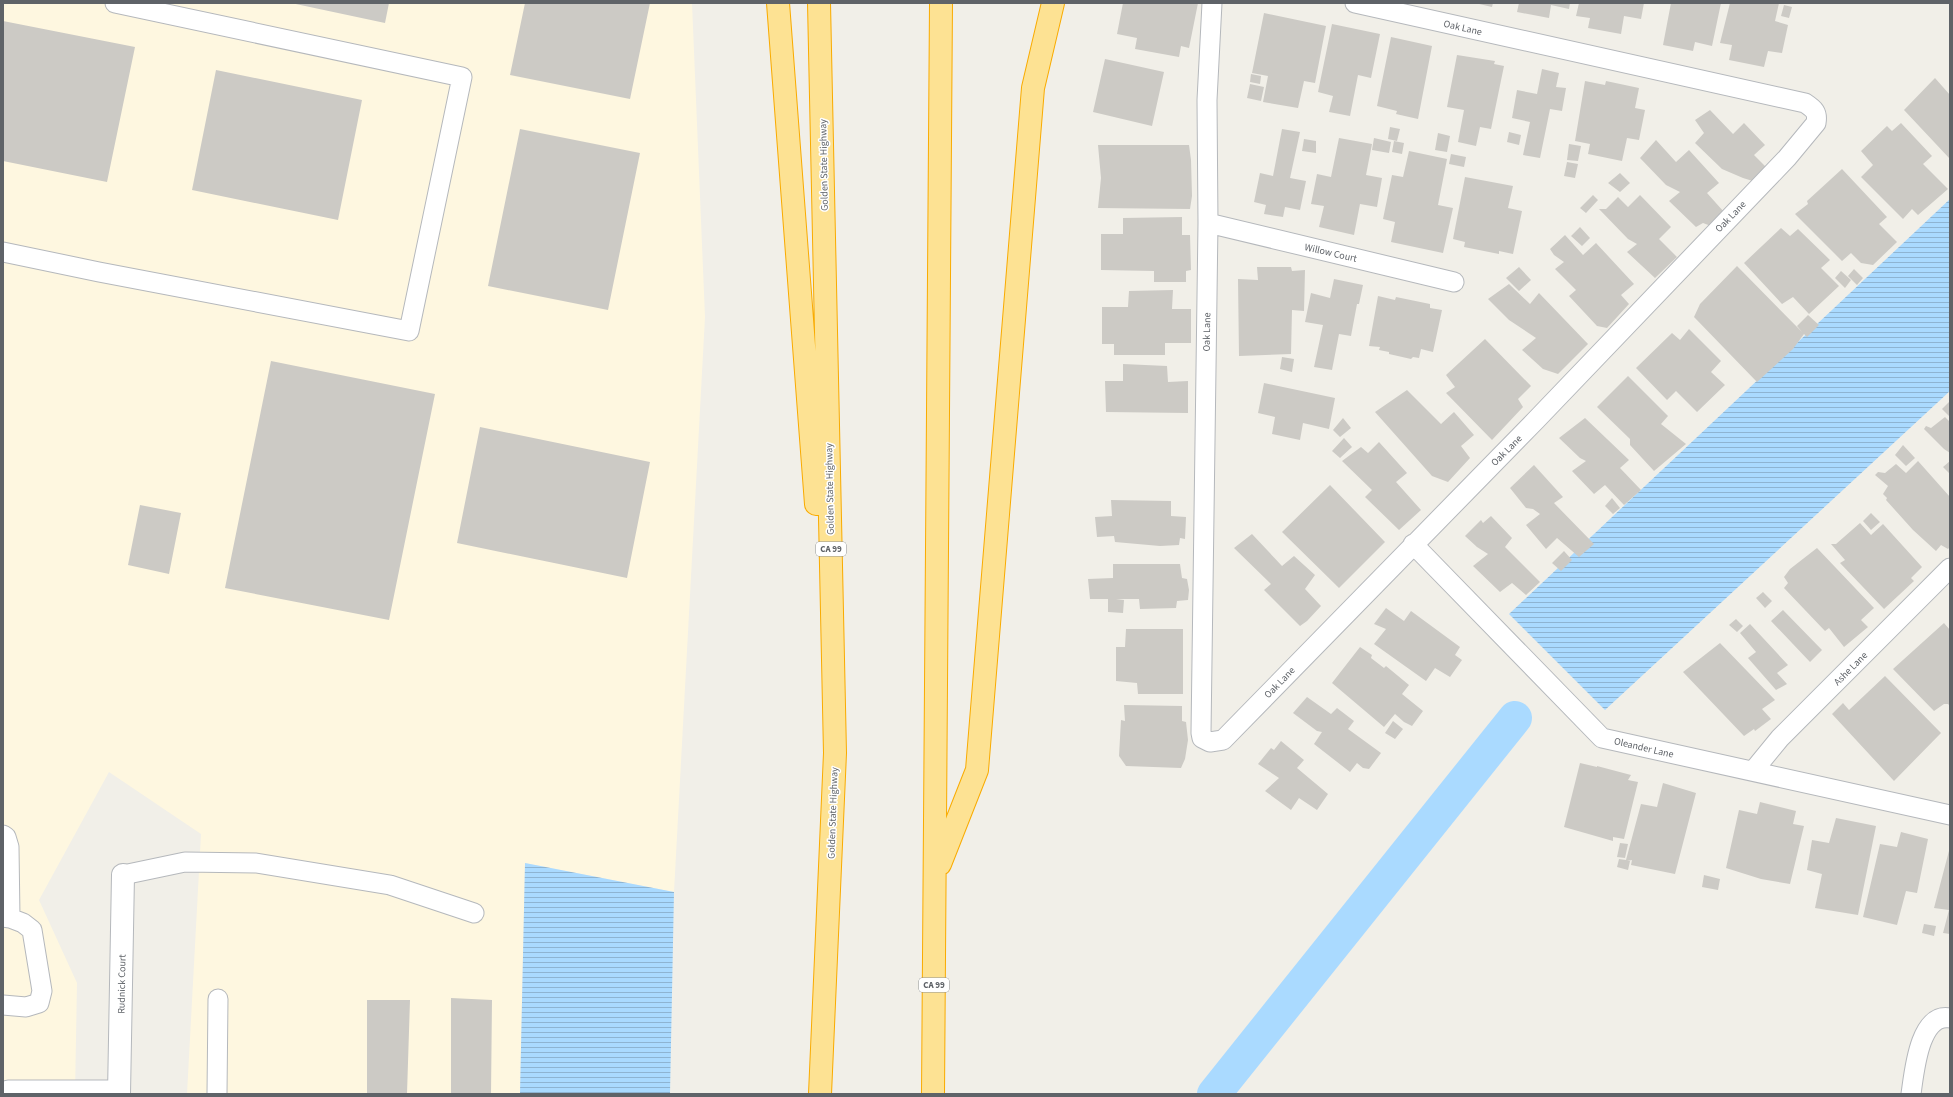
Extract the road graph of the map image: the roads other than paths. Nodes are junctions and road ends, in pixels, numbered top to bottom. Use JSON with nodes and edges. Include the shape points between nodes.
{"nodes":[{"id":1,"x":115,"y":3,"type":"edge"},
{"id":2,"x":778,"y":3,"type":"edge"},
{"id":3,"x":819,"y":3,"type":"edge"},
{"id":4,"x":941,"y":3,"type":"edge"},
{"id":5,"x":1053,"y":3,"type":"edge"},
{"id":6,"x":1212,"y":3,"type":"edge"},
{"id":7,"x":1355,"y":3,"type":"edge"},
{"id":8,"x":1208,"y":223,"type":"junction"},
{"id":9,"x":3,"y":252,"type":"edge"},
{"id":10,"x":1454,"y":282,"type":"dead end"},
{"id":11,"x":1413,"y":544,"type":"junction"},
{"id":12,"x":1950,"y":568,"type":"edge"},
{"id":13,"x":835,"y":754,"type":"junction"},
{"id":14,"x":1753,"y":771,"type":"junction"},
{"id":15,"x":1950,"y":815,"type":"edge"},
{"id":16,"x":3,"y":835,"type":"edge"},
{"id":17,"x":123,"y":875,"type":"joint"},
{"id":18,"x":935,"y":876,"type":"junction"},
{"id":19,"x":474,"y":913,"type":"dead end"},
{"id":20,"x":7,"y":918,"type":"edge"},
{"id":21,"x":218,"y":999,"type":"dead end"},
{"id":22,"x":3,"y":1006,"type":"edge"},
{"id":23,"x":1950,"y":1018,"type":"edge"},
{"id":24,"x":6,"y":1091,"type":"edge"},
{"id":25,"x":120,"y":1092,"type":"edge"},
{"id":26,"x":217,"y":1094,"type":"edge"},
{"id":27,"x":820,"y":1094,"type":"edge"},
{"id":28,"x":933,"y":1094,"type":"edge"},
{"id":29,"x":1911,"y":1094,"type":"edge"}],
"edges":[{"from":1,"to":9,"type":"lane","via":[[462,77],[409,331]]},
{"from":2,"to":13,"type":"highway"},
{"from":3,"to":13,"type":"highway","name":"Golden State Highway","number":"CA 99"},
{"from":4,"to":18,"type":"highway","number":"CA 99"},
{"from":5,"to":18,"type":"highway","via":[[1033,88],[977,770]]},
{"from":6,"to":8,"type":"lane","name":"Oak Lane","via":[[1207,100]]},
{"from":7,"to":11,"type":"lane","name":"Oak Lane","via":[[1804,103],[1816,111],[1817,115],[1816,123],[1787,158],[1536,420]]},
{"from":8,"to":10,"type":"lane","name":"Willow Court"},
{"from":8,"to":11,"type":"lane","name":"Oak Lane","via":[[1202,738],[1210,742],[1223,740]]},
{"from":11,"to":14,"type":"lane","name":"Oleander Lane","via":[[1602,738]]},
{"from":12,"to":14,"type":"lane","name":"Ashe Lane","via":[[1780,738]]},
{"from":13,"to":27,"type":"highway","name":"Golden State Highway","number":"CA 99"},
{"from":14,"to":15,"type":"lane","name":"Oleander Lane"},
{"from":16,"to":20,"type":"lane","via":[[9,847]]},
{"from":17,"to":19,"type":"lane","via":[[185,862],[256,863],[390,885]]},
{"from":17,"to":25,"type":"street","name":"Rudnick Court"},
{"from":18,"to":28,"type":"highway","number":"CA 99"},
{"from":20,"to":22,"type":"lane","via":[[23,923],[32,930],[42,991],[39,1003],[26,1007]]},
{"from":21,"to":26,"type":"lane"},
{"from":23,"to":29,"type":"lane","via":[[1944,1017],[1932,1023],[1920,1044]]},
{"from":24,"to":25,"type":"lane"}]}
